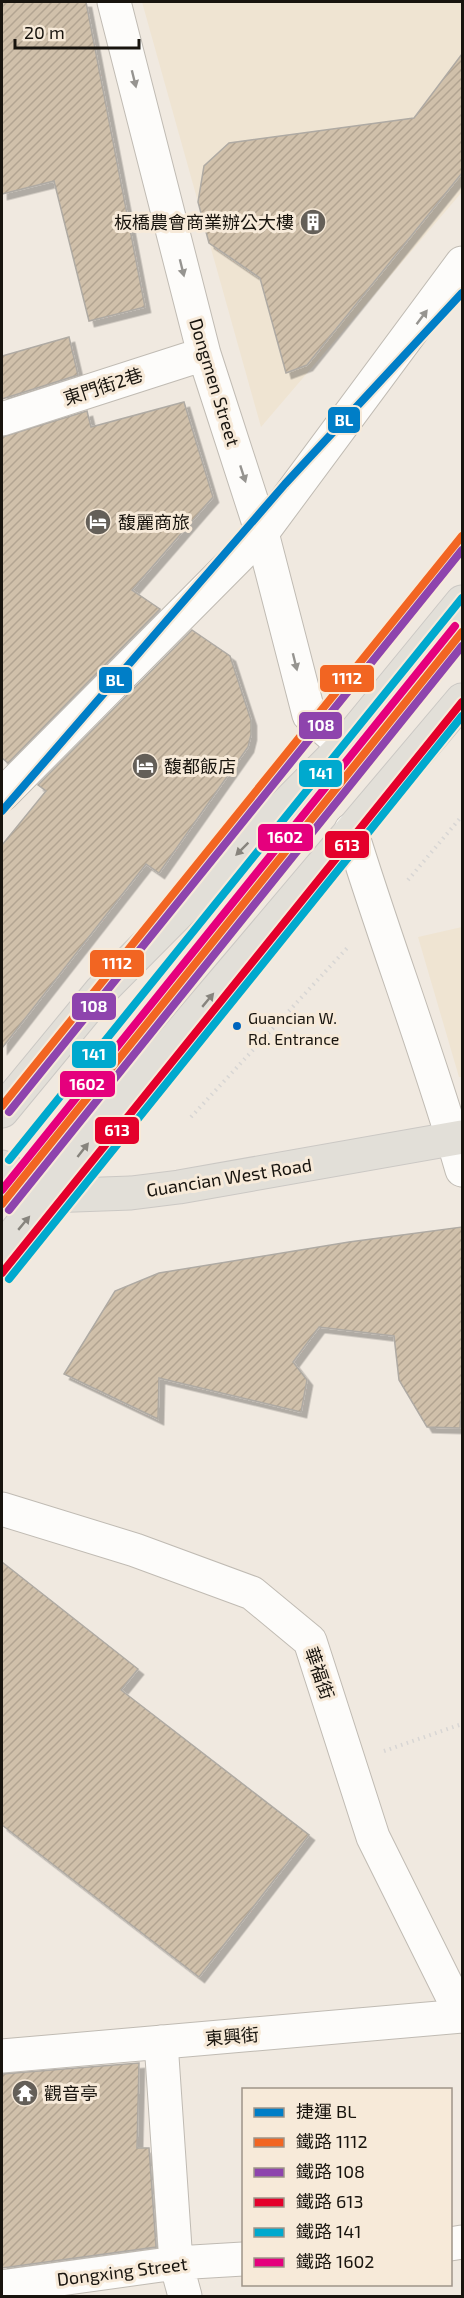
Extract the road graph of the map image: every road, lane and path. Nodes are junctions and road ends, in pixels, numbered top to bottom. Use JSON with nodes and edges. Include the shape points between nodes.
{"nodes":[{"id":1,"x":114,"y":2,"type":"edge"},
{"id":2,"x":462,"y":263,"type":"edge"},
{"id":3,"x":204,"y":354,"type":"junction"},
{"id":4,"x":2,"y":418,"type":"edge"},
{"id":5,"x":262,"y":533,"type":"junction"},
{"id":6,"x":462,"y":602,"type":"edge"},
{"id":7,"x":462,"y":700,"type":"edge"},
{"id":8,"x":344,"y":746,"type":"junction"},
{"id":9,"x":2,"y":795,"type":"edge"},
{"id":10,"x":462,"y":816,"type":"edge"},
{"id":11,"x":351,"y":830,"type":"junction"},
{"id":12,"x":377,"y":916,"type":"junction"},
{"id":13,"x":2,"y":1111,"type":"edge"},
{"id":14,"x":191,"y":1117,"type":"dead end"},
{"id":15,"x":459,"y":1149,"type":"edge"},
{"id":16,"x":2,"y":1167,"type":"edge"},
{"id":17,"x":47,"y":1196,"type":"junction"},
{"id":18,"x":2,"y":1249,"type":"edge"},
{"id":19,"x":2,"y":1509,"type":"edge"},
{"id":20,"x":462,"y":1724,"type":"edge"},
{"id":21,"x":349,"y":1762,"type":"junction"},
{"id":22,"x":462,"y":2016,"type":"edge"},
{"id":23,"x":161,"y":2042,"type":"junction"},
{"id":24,"x":2,"y":2056,"type":"edge"},
{"id":25,"x":242,"y":2259,"type":"edge"},
{"id":26,"x":176,"y":2263,"type":"junction"},
{"id":27,"x":2,"y":2287,"type":"edge"},
{"id":28,"x":185,"y":2296,"type":"edge"}],
"edges":[{"from":1,"to":3,"type":"street","name":"Dongmen Street","one_way":true},
{"from":5,"to":2,"type":"street","one_way":true},
{"from":3,"to":4,"type":"street","name":"東門街2巷"},
{"from":3,"to":5,"type":"street","name":"Dongmen Street","one_way":true},
{"from":5,"to":8,"type":"street","name":"Dongmen Street","one_way":true,"via":[[309,715]]},
{"from":5,"to":9,"type":"street"},
{"from":6,"to":8,"type":"main road"},
{"from":7,"to":11,"type":"main road"},
{"from":8,"to":13,"type":"main road","one_way":true,"via":[[101,991]]},
{"from":10,"to":12,"type":"path"},
{"from":11,"to":12,"type":"street"},
{"from":17,"to":11,"type":"main road","one_way":true},
{"from":12,"to":14,"type":"path"},
{"from":12,"to":15,"type":"street"},
{"from":15,"to":17,"type":"main road","name":"Guancian West Road","via":[[131,1193]]},
{"from":16,"to":17,"type":"main road"},
{"from":18,"to":17,"type":"main road","one_way":true},
{"from":19,"to":21,"type":"street","name":"華福街","via":[[135,1550],[252,1593],[310,1641]]},
{"from":20,"to":21,"type":"path"},
{"from":21,"to":22,"type":"street","name":"華福街","via":[[373,1837]]},
{"from":22,"to":23,"type":"street","name":"東興街"},
{"from":23,"to":24,"type":"street","name":"東興街"},
{"from":23,"to":26,"type":"street"},
{"from":25,"to":26,"type":"street","name":"Dongxing Street"},
{"from":26,"to":27,"type":"street","name":"Dongxing Street"},
{"from":26,"to":28,"type":"street"}]}
